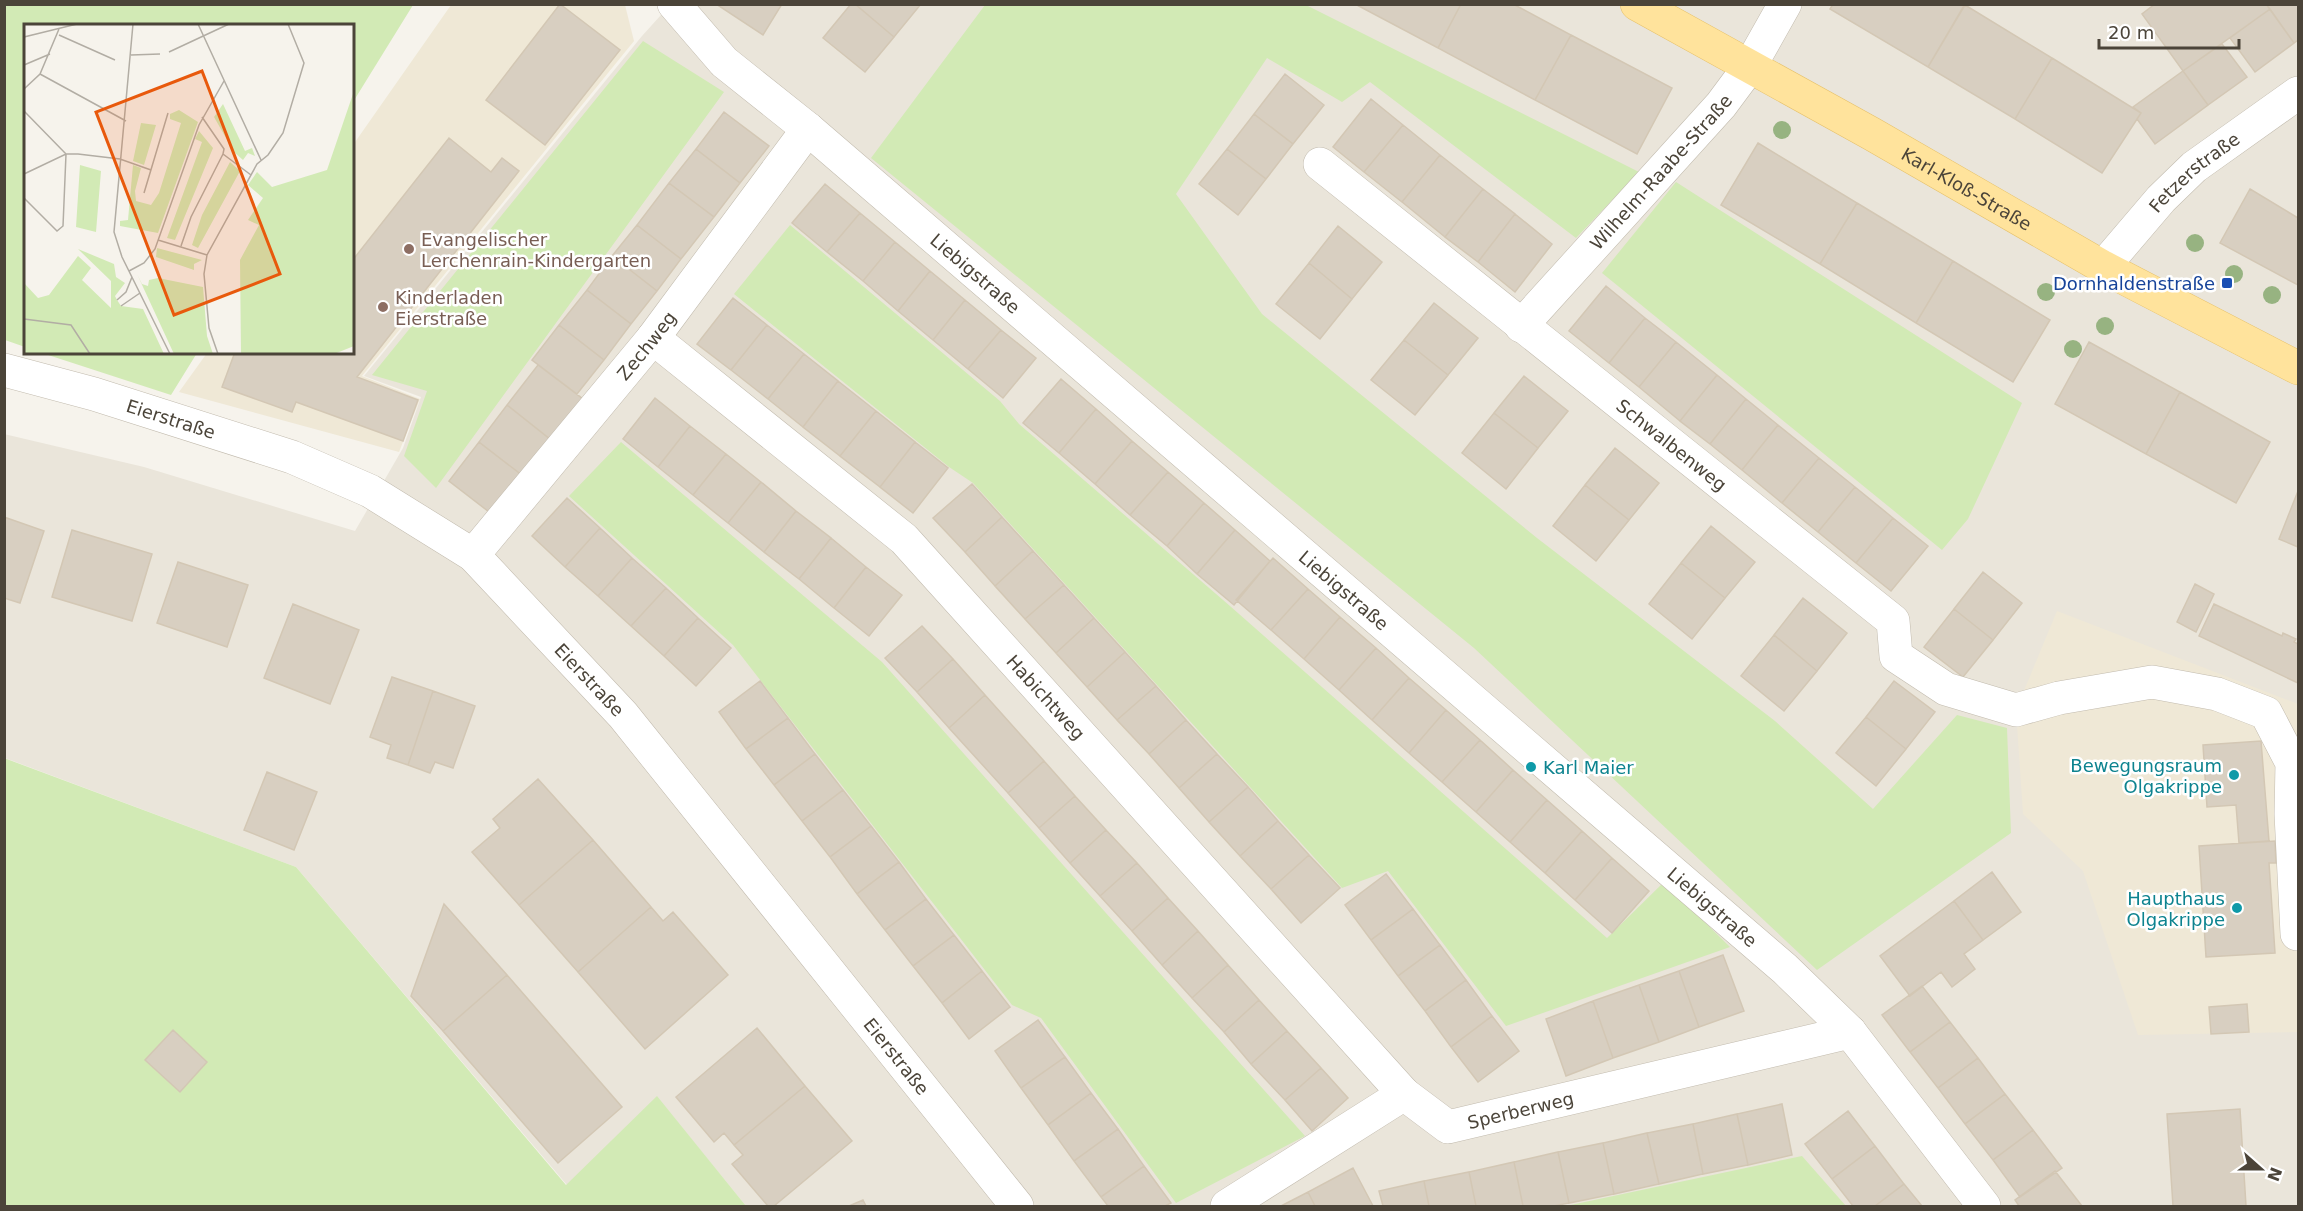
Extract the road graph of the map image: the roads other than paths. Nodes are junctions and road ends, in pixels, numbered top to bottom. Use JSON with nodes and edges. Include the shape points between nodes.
{"nodes":[{"id":1,"x":674,"y":4,"type":"edge"},
{"id":2,"x":1637,"y":4,"type":"edge"},
{"id":3,"x":1785,"y":4,"type":"edge"},
{"id":4,"x":1750,"y":66,"type":"junction"},
{"id":5,"x":2298,"y":93,"type":"edge"},
{"id":6,"x":808,"y":129,"type":"junction"},
{"id":7,"x":1320,"y":165,"type":"dead end"},
{"id":8,"x":2103,"y":267,"type":"junction"},
{"id":9,"x":1521,"y":326,"type":"junction"},
{"id":10,"x":653,"y":338,"type":"junction"},
{"id":11,"x":2298,"y":368,"type":"edge"},
{"id":12,"x":4,"y":370,"type":"edge"},
{"id":13,"x":473,"y":555,"type":"junction"},
{"id":14,"x":2297,"y":934,"type":"edge"},
{"id":15,"x":1850,"y":1032,"type":"junction"},
{"id":16,"x":1404,"y":1094,"type":"junction"},
{"id":17,"x":1017,"y":1206,"type":"edge"},
{"id":18,"x":1227,"y":1206,"type":"edge"},
{"id":19,"x":1984,"y":1206,"type":"edge"}],
"edges":[{"from":1,"to":6,"type":"street","name":"Liebigstraße","via":[[724,62]]},
{"from":2,"to":4,"type":"main road","name":"Karl-Kloß-Straße"},
{"from":3,"to":4,"type":"street","name":"Wilhelm-Raabe-Straße"},
{"from":4,"to":8,"type":"main road","name":"Karl-Kloß-Straße"},
{"from":4,"to":9,"type":"street","name":"Wilhelm-Raabe-Straße","via":[[1721,105]]},
{"from":5,"to":8,"type":"street","name":"Fetzerstraße","via":[[2194,167]]},
{"from":6,"to":10,"type":"street","name":"Zechweg"},
{"from":6,"to":15,"type":"street","name":"Liebigstraße","via":[[1776,961]]},
{"from":7,"to":9,"type":"street","name":"Schwalbenweg"},
{"from":8,"to":11,"type":"main road","name":"Karl-Kloß-Straße"},
{"from":9,"to":14,"type":"street","name":"Schwalbenweg","via":[[1893,621],[1896,656],[1946,689],[2016,710],[2059,698],[2152,682],[2217,694],[2266,713],[2292,763]]},
{"from":10,"to":13,"type":"street","name":"Zechweg"},
{"from":10,"to":16,"type":"street","name":"Habichtweg","via":[[904,539]]},
{"from":12,"to":13,"type":"street","name":"Eierstraße","via":[[94,394],[292,457],[370,491]]},
{"from":13,"to":17,"type":"street","name":"Eierstraße","via":[[623,715]]},
{"from":15,"to":16,"type":"street","name":"Sperberweg","via":[[1448,1127]]},
{"from":15,"to":19,"type":"street","name":"Liebigstraße"},
{"from":16,"to":18,"type":"street"}]}
